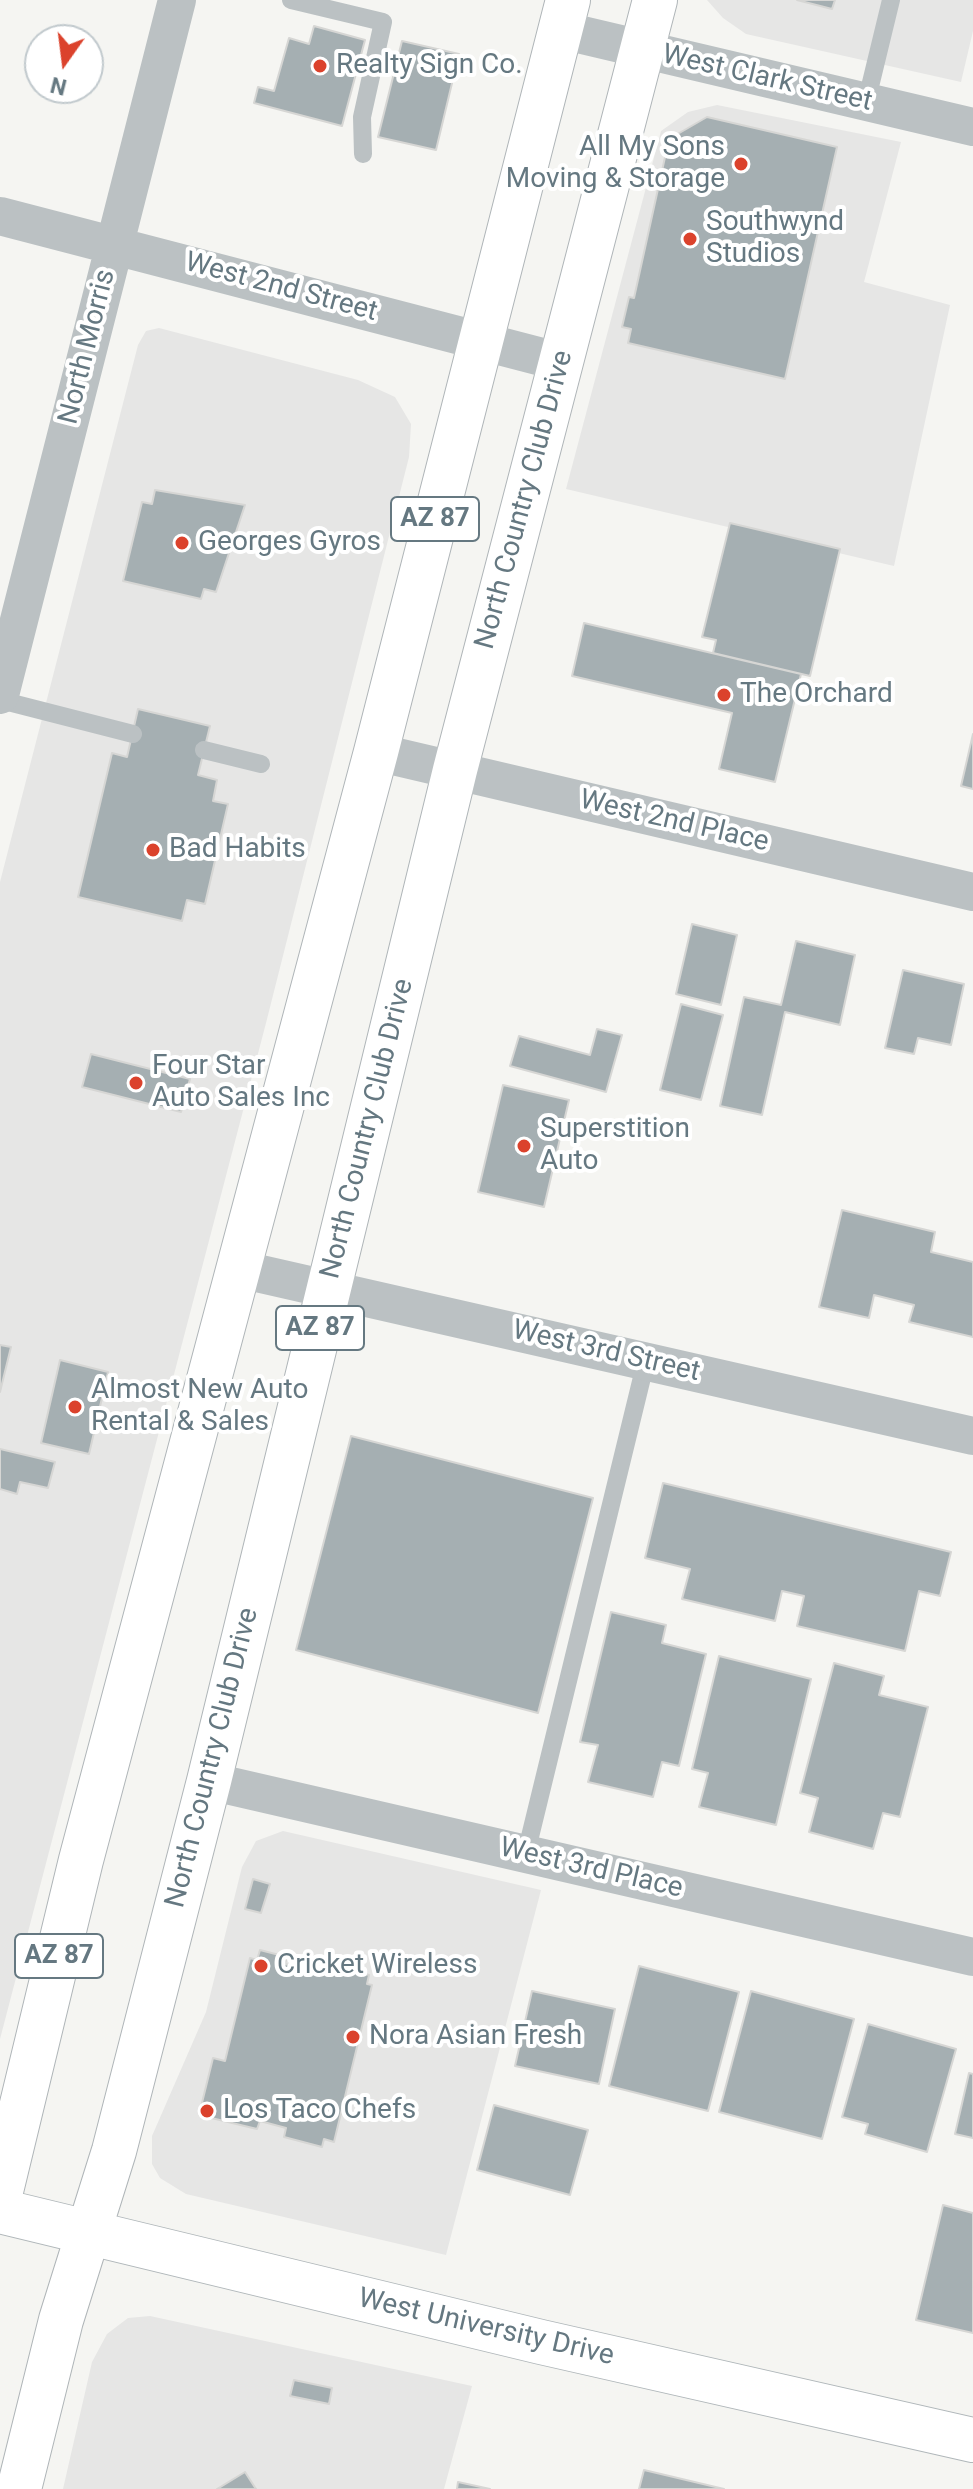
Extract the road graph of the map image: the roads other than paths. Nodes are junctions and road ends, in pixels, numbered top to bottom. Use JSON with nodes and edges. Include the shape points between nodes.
{"nodes":[{"id":1,"x":177,"y":0,"type":"edge"},
{"id":2,"x":291,"y":0,"type":"edge"},
{"id":3,"x":655,"y":0,"type":"edge"},
{"id":4,"x":891,"y":0,"type":"edge"},
{"id":5,"x":564,"y":15,"type":"edge"},
{"id":6,"x":643,"y":50,"type":"junction"},
{"id":7,"x":866,"y":103,"type":"junction"},
{"id":8,"x":973,"y":127,"type":"edge"},
{"id":9,"x":363,"y":154,"type":"dead end"},
{"id":10,"x":0,"y":216,"type":"edge"},
{"id":11,"x":115,"y":244,"type":"junction"},
{"id":12,"x":481,"y":341,"type":"junction"},
{"id":13,"x":561,"y":362,"type":"junction"},
{"id":14,"x":0,"y":698,"type":"edge"},
{"id":15,"x":133,"y":734,"type":"dead end"},
{"id":16,"x":204,"y":750,"type":"dead end"},
{"id":17,"x":376,"y":752,"type":"junction"},
{"id":18,"x":261,"y":764,"type":"dead end"},
{"id":19,"x":455,"y":770,"type":"junction"},
{"id":20,"x":973,"y":892,"type":"edge"},
{"id":21,"x":239,"y":1269,"type":"junction"},
{"id":22,"x":329,"y":1289,"type":"junction"},
{"id":23,"x":646,"y":1361,"type":"junction"},
{"id":24,"x":973,"y":1436,"type":"edge"},
{"id":25,"x":209,"y":1781,"type":"junction"},
{"id":26,"x":526,"y":1853,"type":"junction"},
{"id":27,"x":973,"y":1957,"type":"edge"},
{"id":28,"x":0,"y":2195,"type":"edge"},
{"id":29,"x":0,"y":2211,"type":"edge"},
{"id":30,"x":86,"y":2232,"type":"junction"},
{"id":31,"x":973,"y":2440,"type":"edge"},
{"id":32,"x":19,"y":2489,"type":"edge"}],
"edges":[{"from":1,"to":11,"type":"street","name":"North Morris"},
{"from":2,"to":9,"type":"lane","via":[[383,22],[362,117]]},
{"from":3,"to":6,"type":"main road","name":"North Country Club Drive","number":"AZ 87"},
{"from":4,"to":7,"type":"lane"},
{"from":5,"to":6,"type":"street","name":"West Clark Street"},
{"from":5,"to":12,"type":"main road","number":"AZ 87"},
{"from":6,"to":7,"type":"street","name":"West Clark Street"},
{"from":6,"to":13,"type":"main road","name":"North Country Club Drive","number":"AZ 87"},
{"from":7,"to":8,"type":"street","name":"West Clark Street"},
{"from":10,"to":11,"type":"street","name":"West 2nd Street"},
{"from":11,"to":12,"type":"street","name":"West 2nd Street"},
{"from":11,"to":14,"type":"street","name":"North Morris"},
{"from":12,"to":13,"type":"street","name":"West 2nd Street"},
{"from":12,"to":17,"type":"main road","number":"AZ 87"},
{"from":13,"to":19,"type":"main road","name":"North Country Club Drive","number":"AZ 87"},
{"from":14,"to":15,"type":"lane"},
{"from":16,"to":18,"type":"lane"},
{"from":17,"to":19,"type":"street","name":"West 2nd Place"},
{"from":17,"to":21,"type":"main road","number":"AZ 87"},
{"from":19,"to":20,"type":"street","name":"West 2nd Place"},
{"from":19,"to":22,"type":"main road","name":"North Country Club Drive","number":"AZ 87"},
{"from":21,"to":22,"type":"street","name":"West 3rd Street"},
{"from":21,"to":28,"type":"main road","number":"AZ 87","via":[[85,1845]]},
{"from":22,"to":23,"type":"street","name":"West 3rd Street"},
{"from":22,"to":25,"type":"main road","name":"North Country Club Drive","number":"AZ 87"},
{"from":23,"to":24,"type":"street","name":"West 3rd Street"},
{"from":23,"to":26,"type":"lane"},
{"from":25,"to":26,"type":"street","name":"West 3rd Place"},
{"from":25,"to":30,"type":"main road","name":"North Country Club Drive","number":"AZ 87","via":[[114,2151]]},
{"from":26,"to":27,"type":"street","name":"West 3rd Place"},
{"from":29,"to":30,"type":"main road","name":"West University Drive"},
{"from":30,"to":31,"type":"main road","name":"West University Drive"},
{"from":30,"to":32,"type":"main road","name":"North Country Club Drive","number":"AZ 87"}]}
